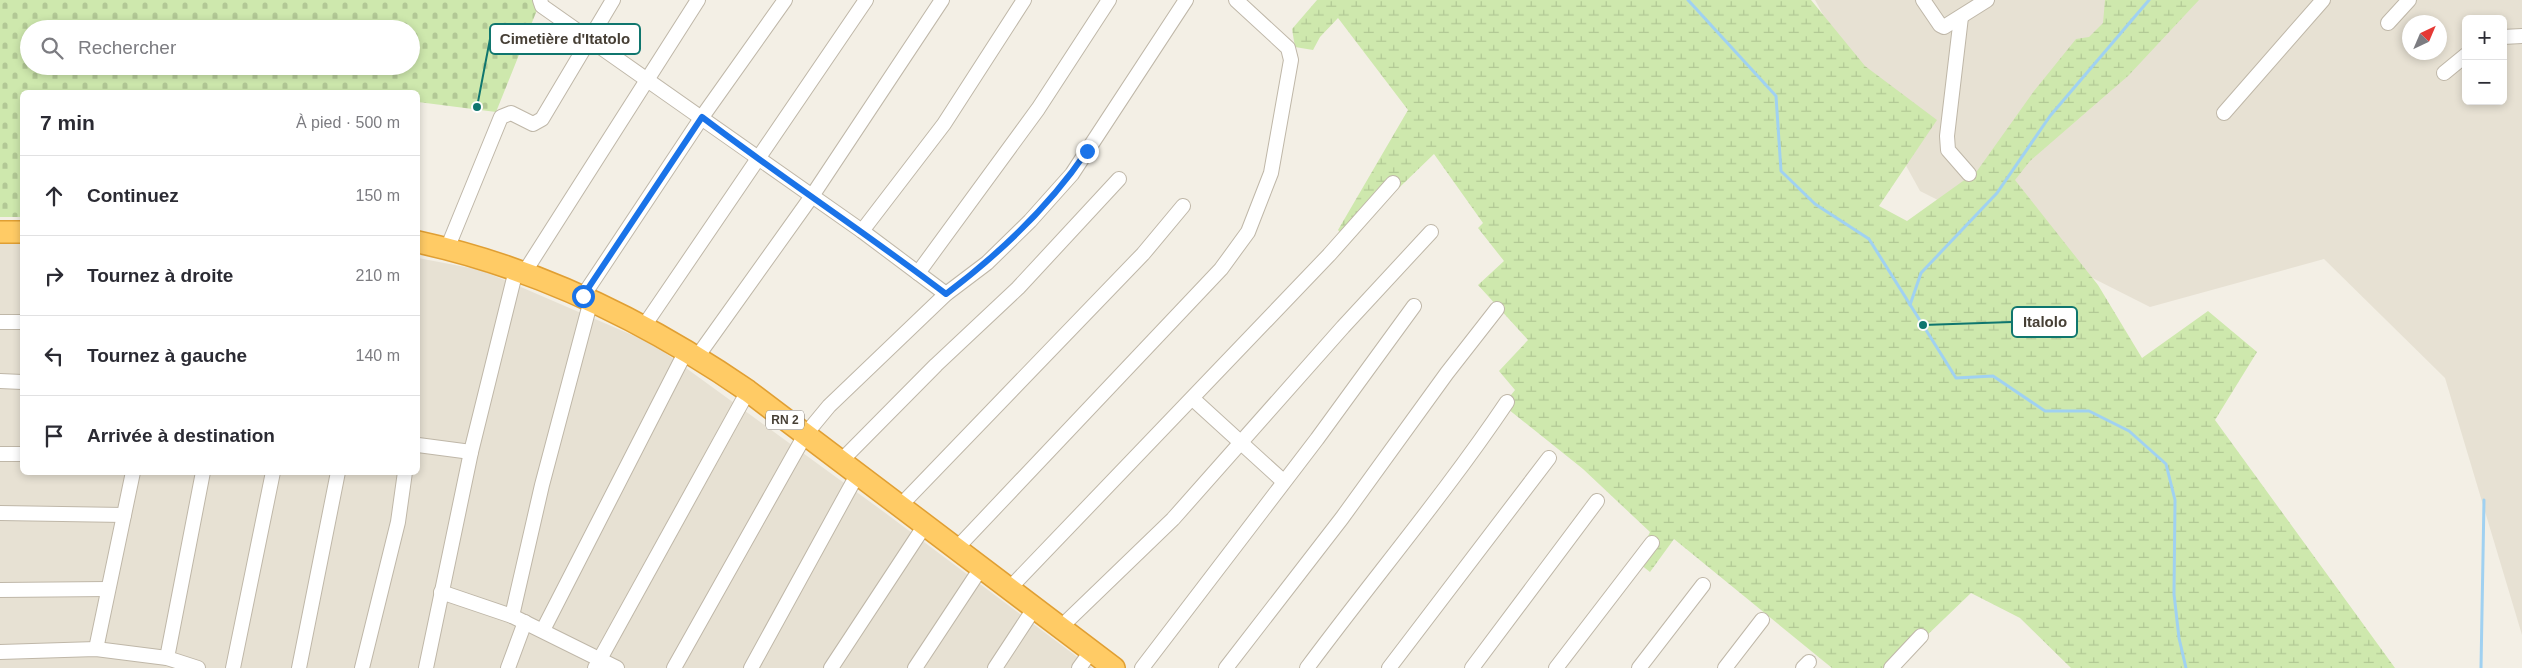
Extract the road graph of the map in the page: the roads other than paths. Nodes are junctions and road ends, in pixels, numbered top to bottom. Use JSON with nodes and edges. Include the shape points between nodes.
{"nodes":[{"id":1,"x":540,"y":0,"type":"edge"},
{"id":2,"x":612,"y":0,"type":"edge"},
{"id":3,"x":698,"y":0,"type":"edge"},
{"id":4,"x":785,"y":0,"type":"edge"},
{"id":5,"x":866,"y":0,"type":"edge"},
{"id":6,"x":942,"y":0,"type":"edge"},
{"id":7,"x":1024,"y":0,"type":"edge"},
{"id":8,"x":1110,"y":0,"type":"edge"},
{"id":9,"x":1186,"y":0,"type":"edge"},
{"id":10,"x":1236,"y":0,"type":"edge"},
{"id":11,"x":1923,"y":0,"type":"edge"},
{"id":12,"x":1986,"y":0,"type":"edge"},
{"id":13,"x":2323,"y":0,"type":"edge"},
{"id":14,"x":2409,"y":0,"type":"edge"},
{"id":15,"x":1961,"y":17,"type":"junction"},
{"id":16,"x":2388,"y":23,"type":"dead end"},
{"id":17,"x":2522,"y":36,"type":"edge"},
{"id":18,"x":2507,"y":37,"type":"edge"},
{"id":19,"x":588,"y":40,"type":"junction"},
{"id":20,"x":2462,"y":58,"type":"edge"},
{"id":21,"x":2444,"y":74,"type":"dead end"},
{"id":22,"x":646,"y":80,"type":"junction"},
{"id":23,"x":2224,"y":113,"type":"dead end"},
{"id":24,"x":702,"y":117,"type":"junction"},
{"id":25,"x":757,"y":159,"type":"junction"},
{"id":26,"x":1968,"y":174,"type":"dead end"},
{"id":27,"x":1119,"y":179,"type":"dead end"},
{"id":28,"x":1393,"y":183,"type":"dead end"},
{"id":29,"x":812,"y":196,"type":"junction"},
{"id":30,"x":1182,"y":206,"type":"dead end"},
{"id":31,"x":862,"y":231,"type":"junction"},
{"id":32,"x":0,"y":232,"type":"edge"},
{"id":33,"x":20,"y":232,"type":"edge"},
{"id":34,"x":1431,"y":232,"type":"dead end"},
{"id":35,"x":420,"y":242,"type":"edge"},
{"id":36,"x":446,"y":249,"type":"junction"},
{"id":37,"x":520,"y":271,"type":"junction"},
{"id":38,"x":918,"y":273,"type":"junction"},
{"id":39,"x":946,"y":294,"type":"junction"},
{"id":40,"x":587,"y":298,"type":"junction"},
{"id":41,"x":1414,"y":306,"type":"dead end"},
{"id":42,"x":1497,"y":309,"type":"dead end"},
{"id":43,"x":0,"y":322,"type":"edge"},
{"id":44,"x":20,"y":322,"type":"edge"},
{"id":45,"x":644,"y":326,"type":"junction"},
{"id":46,"x":692,"y":354,"type":"junction"},
{"id":47,"x":0,"y":381,"type":"edge"},
{"id":48,"x":20,"y":382,"type":"edge"},
{"id":49,"x":748,"y":391,"type":"junction"},
{"id":50,"x":1193,"y":399,"type":"junction"},
{"id":51,"x":1507,"y":402,"type":"dead end"},
{"id":52,"x":805,"y":435,"type":"junction"},
{"id":53,"x":1241,"y":444,"type":"junction"},
{"id":54,"x":420,"y":445,"type":"edge"},
{"id":55,"x":471,"y":452,"type":"junction"},
{"id":56,"x":0,"y":454,"type":"edge"},
{"id":57,"x":20,"y":454,"type":"edge"},
{"id":58,"x":1550,"y":458,"type":"dead end"},
{"id":59,"x":840,"y":462,"type":"junction"},
{"id":60,"x":132,"y":475,"type":"edge"},
{"id":61,"x":202,"y":475,"type":"edge"},
{"id":62,"x":272,"y":475,"type":"edge"},
{"id":63,"x":337,"y":475,"type":"edge"},
{"id":64,"x":405,"y":475,"type":"edge"},
{"id":65,"x":857,"y":475,"type":"junction"},
{"id":66,"x":1283,"y":481,"type":"junction"},
{"id":67,"x":1597,"y":501,"type":"dead end"},
{"id":68,"x":900,"y":506,"type":"junction"},
{"id":69,"x":0,"y":513,"type":"edge"},
{"id":70,"x":124,"y":515,"type":"junction"},
{"id":71,"x":925,"y":525,"type":"junction"},
{"id":72,"x":1652,"y":543,"type":"dead end"},
{"id":73,"x":956,"y":549,"type":"junction"},
{"id":74,"x":981,"y":568,"type":"junction"},
{"id":75,"x":1703,"y":585,"type":"dead end"},
{"id":76,"x":1010,"y":588,"type":"junction"},
{"id":77,"x":108,"y":589,"type":"junction"},
{"id":78,"x":0,"y":590,"type":"edge"},
{"id":79,"x":441,"y":592,"type":"junction"},
{"id":80,"x":1034,"y":607,"type":"junction"},
{"id":81,"x":512,"y":616,"type":"junction"},
{"id":82,"x":1762,"y":620,"type":"dead end"},
{"id":83,"x":525,"y":622,"type":"junction"},
{"id":84,"x":1061,"y":627,"type":"junction"},
{"id":85,"x":543,"y":630,"type":"junction"},
{"id":86,"x":1921,"y":636,"type":"dead end"},
{"id":87,"x":96,"y":649,"type":"junction"},
{"id":88,"x":1092,"y":650,"type":"junction"},
{"id":89,"x":0,"y":652,"type":"edge"},
{"id":90,"x":167,"y":658,"type":"junction"},
{"id":91,"x":598,"y":664,"type":"edge"},
{"id":92,"x":198,"y":668,"type":"edge"},
{"id":93,"x":233,"y":668,"type":"edge"},
{"id":94,"x":299,"y":668,"type":"edge"},
{"id":95,"x":362,"y":668,"type":"edge"},
{"id":96,"x":426,"y":668,"type":"edge"},
{"id":97,"x":508,"y":668,"type":"edge"},
{"id":98,"x":617,"y":668,"type":"edge"},
{"id":99,"x":674,"y":668,"type":"edge"},
{"id":100,"x":751,"y":668,"type":"edge"},
{"id":101,"x":831,"y":668,"type":"edge"},
{"id":102,"x":915,"y":668,"type":"edge"},
{"id":103,"x":995,"y":668,"type":"edge"},
{"id":104,"x":1080,"y":668,"type":"edge"},
{"id":105,"x":1114,"y":668,"type":"edge"},
{"id":106,"x":1142,"y":668,"type":"edge"},
{"id":107,"x":1226,"y":668,"type":"edge"},
{"id":108,"x":1307,"y":668,"type":"edge"},
{"id":109,"x":1389,"y":668,"type":"edge"},
{"id":110,"x":1472,"y":668,"type":"edge"},
{"id":111,"x":1556,"y":668,"type":"edge"},
{"id":112,"x":1640,"y":668,"type":"edge"},
{"id":113,"x":1725,"y":668,"type":"edge"},
{"id":114,"x":1891,"y":668,"type":"edge"}],
"edges":[{"from":1,"to":19,"type":"street","via":[[542,6]]},
{"from":2,"to":19,"type":"street"},
{"from":3,"to":22,"type":"street"},
{"from":4,"to":24,"type":"street"},
{"from":5,"to":25,"type":"street"},
{"from":6,"to":29,"type":"street"},
{"from":7,"to":31,"type":"street","via":[[944,124]]},
{"from":8,"to":38,"type":"street","via":[[1038,109]]},
{"from":9,"to":39,"type":"street","via":[[1072,174],[987,263]]},
{"from":10,"to":73,"type":"street","via":[[1288,48],[1291,60],[1271,173],[1254,220],[1221,269]]},
{"from":11,"to":15,"type":"street","via":[[1944,27]]},
{"from":12,"to":15,"type":"street"},
{"from":13,"to":23,"type":"street"},
{"from":14,"to":16,"type":"street"},
{"from":15,"to":26,"type":"street","via":[[1947,136],[1948,150]]},
{"from":17,"to":18,"type":"street"},
{"from":19,"to":22,"type":"street"},
{"from":19,"to":36,"type":"street","via":[[538,123],[533,124],[511,113],[501,117]]},
{"from":20,"to":21,"type":"street"},
{"from":22,"to":24,"type":"street"},
{"from":22,"to":37,"type":"street"},
{"from":24,"to":25,"type":"street"},
{"from":24,"to":40,"type":"street"},
{"from":25,"to":29,"type":"street"},
{"from":25,"to":45,"type":"street"},
{"from":27,"to":59,"type":"street","via":[[1018,288]]},
{"from":28,"to":50,"type":"street"},
{"from":29,"to":31,"type":"street"},
{"from":29,"to":46,"type":"street"},
{"from":30,"to":68,"type":"street","via":[[1143,254]]},
{"from":31,"to":38,"type":"street"},
{"from":32,"to":33,"type":"highway"},
{"from":34,"to":53,"type":"street"},
{"from":35,"to":36,"type":"highway","number":"RN 2"},
{"from":36,"to":37,"type":"highway","number":"RN 2"},
{"from":37,"to":40,"type":"highway","number":"RN 2"},
{"from":37,"to":55,"type":"street"},
{"from":38,"to":39,"type":"street"},
{"from":39,"to":52,"type":"street","via":[[829,406]]},
{"from":40,"to":45,"type":"highway","number":"RN 2"},
{"from":40,"to":81,"type":"street"},
{"from":41,"to":66,"type":"street"},
{"from":42,"to":107,"type":"street"},
{"from":43,"to":44,"type":"street"},
{"from":45,"to":46,"type":"highway","number":"RN 2"},
{"from":46,"to":49,"type":"highway","number":"RN 2"},
{"from":46,"to":85,"type":"street"},
{"from":47,"to":48,"type":"street"},
{"from":49,"to":52,"type":"highway","number":"RN 2"},
{"from":49,"to":91,"type":"street"},
{"from":50,"to":53,"type":"street"},
{"from":50,"to":76,"type":"street"},
{"from":51,"to":108,"type":"street","via":[[1463,467]]},
{"from":52,"to":59,"type":"highway","number":"RN 2"},
{"from":52,"to":99,"type":"street"},
{"from":53,"to":66,"type":"street"},
{"from":53,"to":84,"type":"street","via":[[1172,519]]},
{"from":54,"to":55,"type":"street"},
{"from":55,"to":79,"type":"street"},
{"from":56,"to":57,"type":"street"},
{"from":58,"to":109,"type":"street"},
{"from":59,"to":65,"type":"highway","number":"RN 2"},
{"from":60,"to":70,"type":"street"},
{"from":61,"to":90,"type":"street"},
{"from":62,"to":93,"type":"street"},
{"from":63,"to":94,"type":"street"},
{"from":64,"to":95,"type":"street","via":[[398,522]]},
{"from":65,"to":68,"type":"highway","number":"RN 2"},
{"from":65,"to":100,"type":"street"},
{"from":66,"to":106,"type":"street"},
{"from":67,"to":110,"type":"street"},
{"from":68,"to":71,"type":"highway","number":"RN 2"},
{"from":69,"to":70,"type":"street"},
{"from":70,"to":77,"type":"street"},
{"from":71,"to":73,"type":"highway","number":"RN 2"},
{"from":71,"to":101,"type":"street"},
{"from":72,"to":111,"type":"street"},
{"from":73,"to":74,"type":"highway","number":"RN 2"},
{"from":74,"to":76,"type":"highway","number":"RN 2"},
{"from":74,"to":102,"type":"street"},
{"from":75,"to":112,"type":"street"},
{"from":76,"to":80,"type":"highway","number":"RN 2"},
{"from":77,"to":78,"type":"street"},
{"from":77,"to":87,"type":"street"},
{"from":79,"to":81,"type":"street"},
{"from":79,"to":96,"type":"street"},
{"from":80,"to":84,"type":"highway","number":"RN 2"},
{"from":80,"to":103,"type":"street"},
{"from":81,"to":83,"type":"street"},
{"from":82,"to":113,"type":"street"},
{"from":83,"to":85,"type":"street"},
{"from":83,"to":97,"type":"street"},
{"from":84,"to":88,"type":"highway","number":"RN 2"},
{"from":85,"to":91,"type":"street"},
{"from":86,"to":114,"type":"street"},
{"from":87,"to":89,"type":"street"},
{"from":87,"to":90,"type":"street"},
{"from":88,"to":104,"type":"street"},
{"from":88,"to":105,"type":"highway","number":"RN 2"},
{"from":90,"to":92,"type":"street"},
{"from":91,"to":98,"type":"street"}]}
